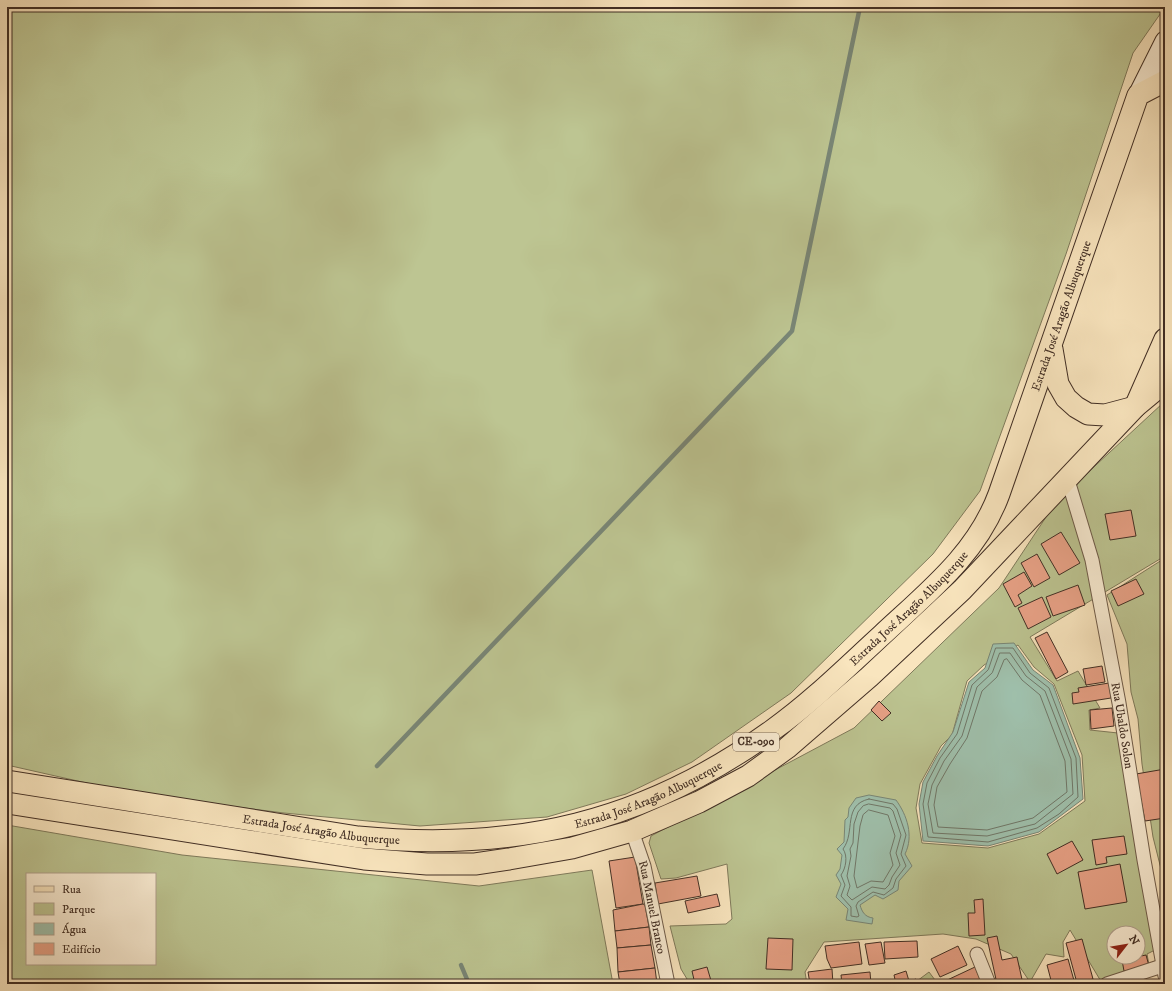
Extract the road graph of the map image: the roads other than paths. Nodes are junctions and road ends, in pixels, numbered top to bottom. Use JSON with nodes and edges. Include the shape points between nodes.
{"nodes":[{"id":1,"x":1165,"y":41,"type":"edge"},
{"id":2,"x":1165,"y":81,"type":"edge"},
{"id":3,"x":1138,"y":95,"type":"junction"},
{"id":4,"x":1165,"y":338,"type":"edge"},
{"id":5,"x":1052,"y":344,"type":"junction"},
{"id":6,"x":1165,"y":382,"type":"edge"},
{"id":7,"x":1135,"y":407,"type":"junction"},
{"id":8,"x":1067,"y":477,"type":"junction"},
{"id":9,"x":7,"y":781,"type":"edge"},
{"id":10,"x":7,"y":803,"type":"edge"},
{"id":11,"x":632,"y":831,"type":"junction"},
{"id":12,"x":977,"y":954,"type":"dead end"},
{"id":13,"x":1163,"y":971,"type":"edge"},
{"id":14,"x":668,"y":984,"type":"edge"},
{"id":15,"x":989,"y":984,"type":"edge"},
{"id":16,"x":1107,"y":984,"type":"edge"}],
"edges":[{"from":1,"to":3,"type":"main road","number":"CE-090"},
{"from":2,"to":3,"type":"main road"},
{"from":3,"to":5,"type":"main road","name":"Estrada José Aragão Albuquerque","number":"CE-090"},
{"from":4,"to":7,"type":"main road","name":"Estrada José Aragão Albuquerque","number":"CE-090"},
{"from":5,"to":7,"type":"main road","via":[[1058,384],[1066,398],[1076,407],[1098,416]]},
{"from":5,"to":9,"type":"main road","name":"Estrada José Aragão Albuquerque","number":"CE-090","via":[[991,514],[969,550],[930,591],[776,728],[708,772],[625,811],[549,832],[459,841],[416,842],[358,837]]},
{"from":6,"to":7,"type":"main road"},
{"from":7,"to":8,"type":"main road","name":"Estrada José Aragão Albuquerque","number":"CE-090"},
{"from":8,"to":11,"type":"main road","name":"Estrada José Aragão Albuquerque","number":"CE-090","via":[[962,590],[869,678],[792,743],[748,776],[699,802]]},
{"from":8,"to":13,"type":"street","name":"Rua Ubaldo Solon","via":[[1092,560],[1119,703]]},
{"from":10,"to":11,"type":"main road","name":"Estrada José Aragão Albuquerque","number":"CE-090","via":[[364,859],[427,864],[475,864],[509,860],[572,848]]},
{"from":11,"to":14,"type":"street","name":"Rua Manuel Branco","via":[[644,866]]},
{"from":12,"to":15,"type":"street"},
{"from":13,"to":16,"type":"street"}]}
